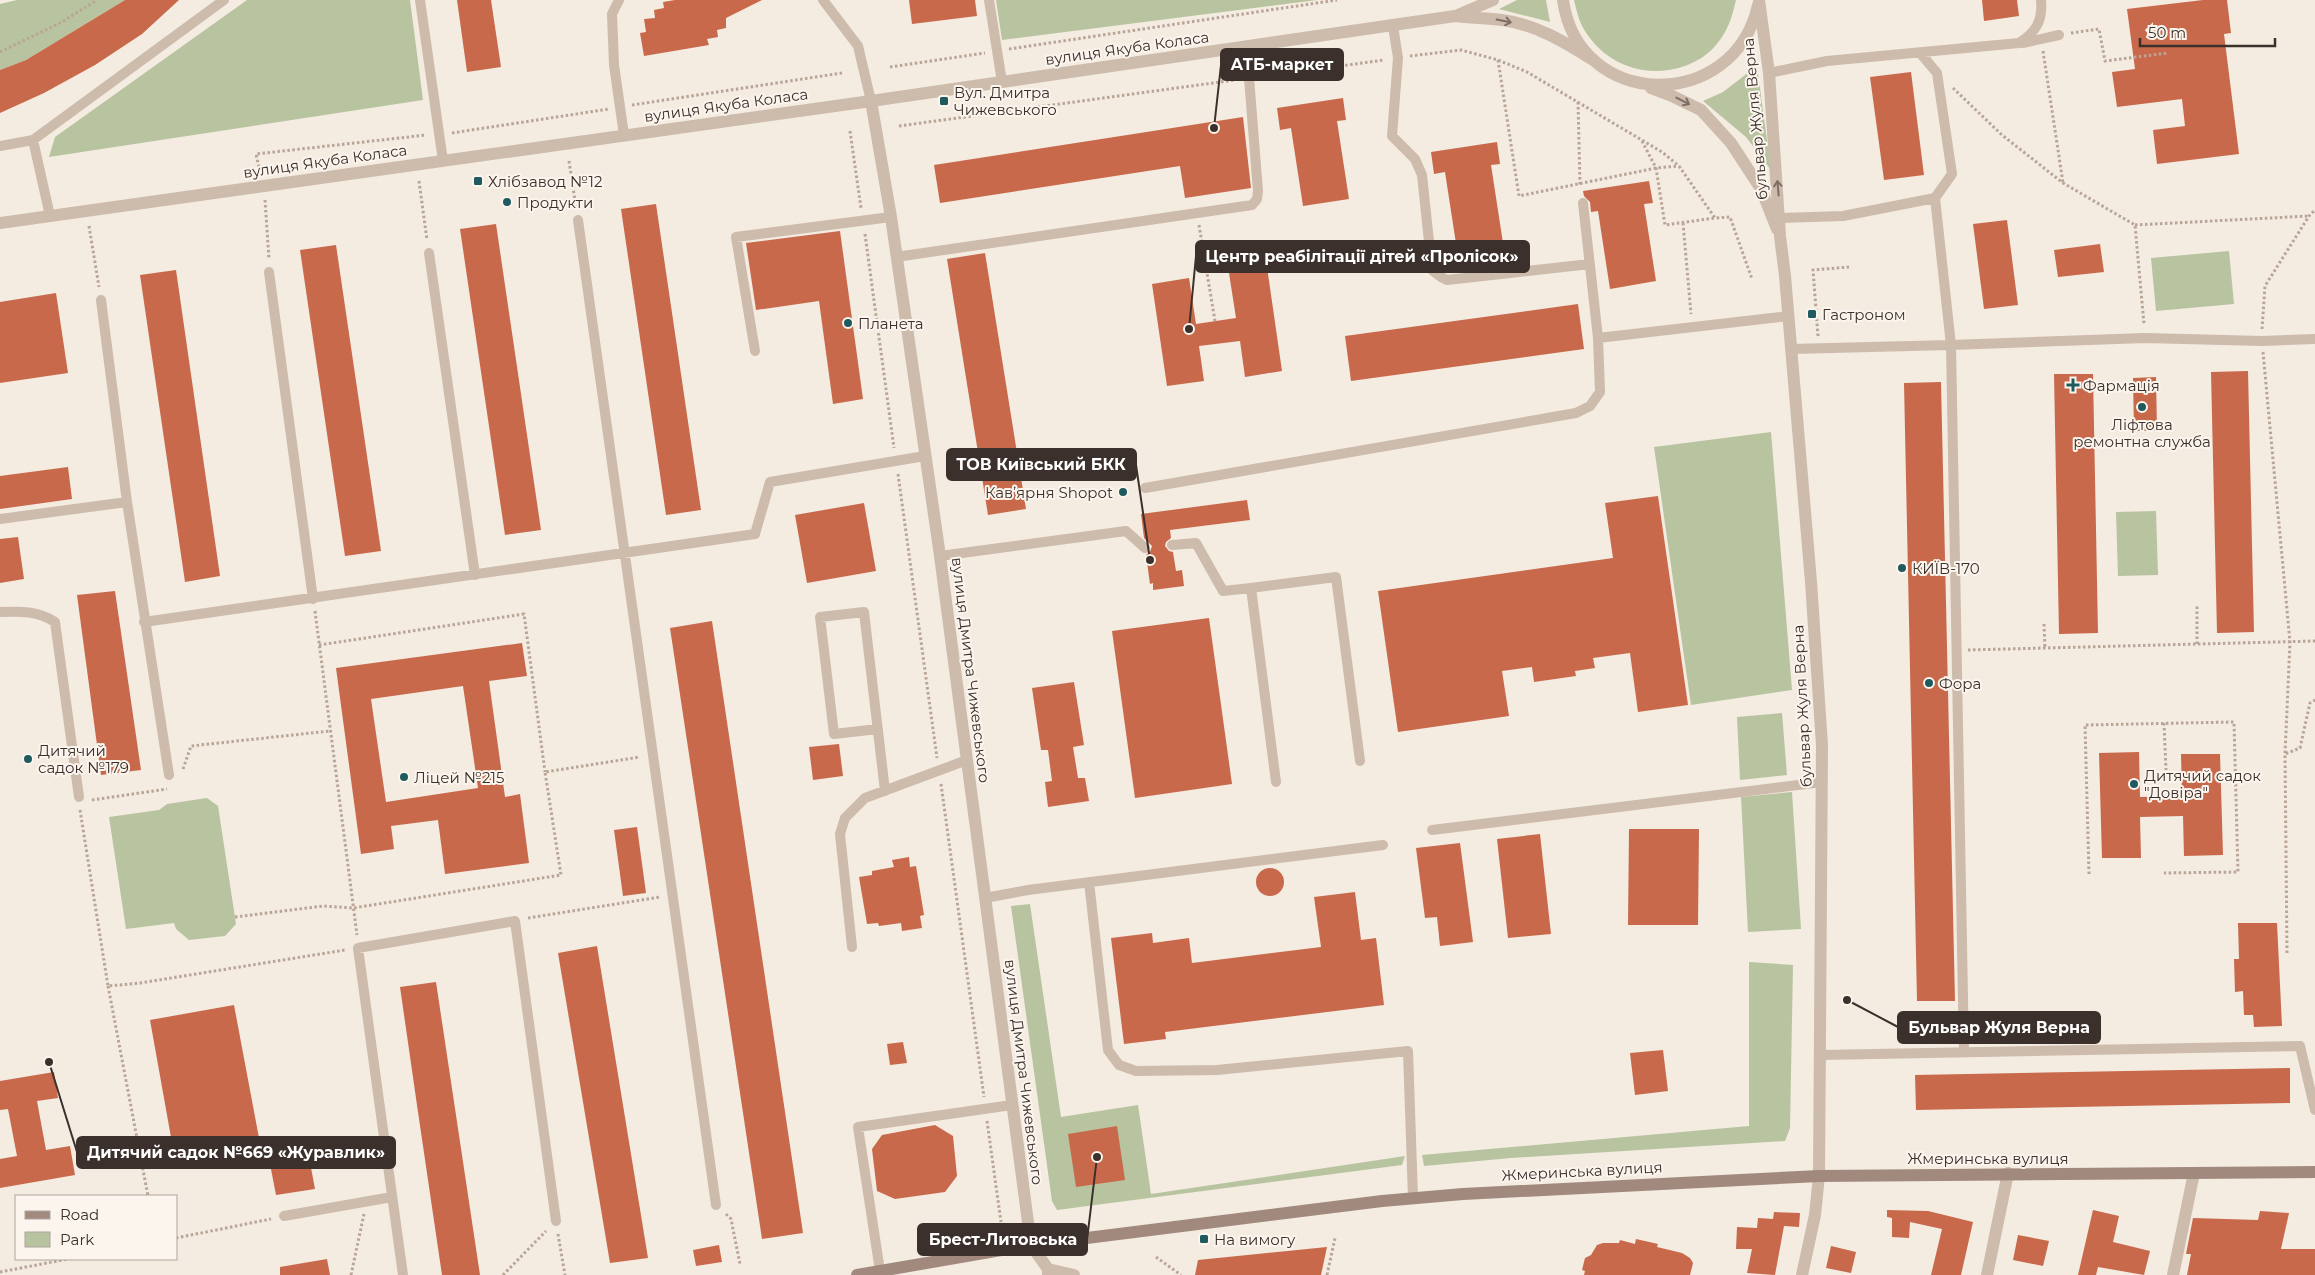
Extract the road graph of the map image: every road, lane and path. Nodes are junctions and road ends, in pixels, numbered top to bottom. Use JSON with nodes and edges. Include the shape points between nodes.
{"nodes":[{"id":1,"x":97,"y":0,"type":"edge"},
{"id":2,"x":224,"y":0,"type":"edge"},
{"id":3,"x":420,"y":0,"type":"edge"},
{"id":4,"x":619,"y":0,"type":"edge"},
{"id":5,"x":823,"y":0,"type":"edge"},
{"id":6,"x":989,"y":0,"type":"edge"},
{"id":7,"x":1337,"y":0,"type":"edge"},
{"id":8,"x":1493,"y":0,"type":"edge"},
{"id":9,"x":1564,"y":0,"type":"edge"},
{"id":10,"x":1759,"y":0,"type":"edge"},
{"id":11,"x":2041,"y":0,"type":"edge"},
{"id":12,"x":1456,"y":16,"type":"junction"},
{"id":13,"x":1393,"y":26,"type":"junction"},
{"id":14,"x":2059,"y":35,"type":"joint"},
{"id":15,"x":2041,"y":40,"type":"junction"},
{"id":16,"x":2020,"y":43,"type":"junction"},
{"id":17,"x":1244,"y":47,"type":"junction"},
{"id":18,"x":997,"y":51,"type":"junction"},
{"id":19,"x":0,"y":52,"type":"edge"},
{"id":20,"x":2168,"y":53,"type":"dead end"},
{"id":21,"x":1921,"y":54,"type":"junction"},
{"id":22,"x":1398,"y":58,"type":"junction"},
{"id":23,"x":1498,"y":60,"type":"junction"},
{"id":24,"x":1593,"y":60,"type":"junction"},
{"id":25,"x":890,"y":67,"type":"dead end"},
{"id":26,"x":842,"y":73,"type":"dead end"},
{"id":27,"x":1769,"y":73,"type":"junction"},
{"id":28,"x":1937,"y":73,"type":"junction"},
{"id":29,"x":1249,"y":78,"type":"junction"},
{"id":30,"x":1002,"y":82,"type":"junction"},
{"id":31,"x":1638,"y":84,"type":"junction"},
{"id":32,"x":870,"y":101,"type":"junction"},
{"id":33,"x":1578,"y":102,"type":"junction"},
{"id":34,"x":619,"y":107,"type":"junction"},
{"id":35,"x":899,"y":126,"type":"dead end"},
{"id":36,"x":850,"y":131,"type":"dead end"},
{"id":37,"x":458,"y":133,"type":"dead end"},
{"id":38,"x":624,"y":136,"type":"junction"},
{"id":39,"x":33,"y":140,"type":"junction"},
{"id":40,"x":1642,"y":140,"type":"junction"},
{"id":41,"x":0,"y":146,"type":"edge"},
{"id":42,"x":443,"y":161,"type":"junction"},
{"id":43,"x":569,"y":162,"type":"dead end"},
{"id":44,"x":1679,"y":166,"type":"junction"},
{"id":45,"x":1656,"y":168,"type":"junction"},
{"id":46,"x":419,"y":181,"type":"dead end"},
{"id":47,"x":1580,"y":184,"type":"junction"},
{"id":48,"x":2063,"y":184,"type":"junction"},
{"id":49,"x":1935,"y":198,"type":"junction"},
{"id":50,"x":1583,"y":203,"type":"dead end"},
{"id":51,"x":2315,"y":210,"type":"edge"},
{"id":52,"x":1198,"y":213,"type":"junction"},
{"id":53,"x":50,"y":216,"type":"junction"},
{"id":54,"x":2309,"y":216,"type":"junction"},
{"id":55,"x":891,"y":217,"type":"junction"},
{"id":56,"x":1715,"y":218,"type":"junction"},
{"id":57,"x":1780,"y":218,"type":"junction"},
{"id":58,"x":578,"y":220,"type":"joint"},
{"id":59,"x":863,"y":220,"type":"junction"},
{"id":60,"x":1683,"y":222,"type":"junction"},
{"id":61,"x":0,"y":223,"type":"edge"},
{"id":62,"x":2135,"y":225,"type":"junction"},
{"id":63,"x":89,"y":226,"type":"dead end"},
{"id":64,"x":1780,"y":236,"type":"junction"},
{"id":65,"x":429,"y":254,"type":"joint"},
{"id":66,"x":896,"y":257,"type":"junction"},
{"id":67,"x":1590,"y":264,"type":"junction"},
{"id":68,"x":1849,"y":267,"type":"dead end"},
{"id":69,"x":269,"y":272,"type":"dead end"},
{"id":70,"x":1752,"y":279,"type":"dead end"},
{"id":71,"x":101,"y":300,"type":"joint"},
{"id":72,"x":1789,"y":316,"type":"junction"},
{"id":73,"x":1216,"y":321,"type":"dead end"},
{"id":74,"x":1693,"y":327,"type":"junction"},
{"id":75,"x":1598,"y":338,"type":"junction"},
{"id":76,"x":2145,"y":338,"type":"junction"},
{"id":77,"x":2315,"y":339,"type":"edge"},
{"id":78,"x":2262,"y":341,"type":"junction"},
{"id":79,"x":1951,"y":345,"type":"junction"},
{"id":80,"x":1819,"y":347,"type":"junction"},
{"id":81,"x":1792,"y":348,"type":"junction"},
{"id":82,"x":755,"y":351,"type":"dead end"},
{"id":83,"x":925,"y":456,"type":"junction"},
{"id":84,"x":896,"y":461,"type":"junction"},
{"id":85,"x":1145,"y":488,"type":"dead end"},
{"id":86,"x":127,"y":502,"type":"junction"},
{"id":87,"x":0,"y":519,"type":"edge"},
{"id":88,"x":1172,"y":545,"type":"dead end"},
{"id":89,"x":1145,"y":548,"type":"dead end"},
{"id":90,"x":625,"y":553,"type":"junction"},
{"id":91,"x":940,"y":556,"type":"junction"},
{"id":92,"x":475,"y":575,"type":"junction"},
{"id":93,"x":1251,"y":588,"type":"junction"},
{"id":94,"x":313,"y":598,"type":"junction"},
{"id":95,"x":2198,"y":606,"type":"dead end"},
{"id":96,"x":0,"y":612,"type":"edge"},
{"id":97,"x":144,"y":622,"type":"junction"},
{"id":98,"x":2044,"y":624,"type":"dead end"},
{"id":99,"x":2315,"y":641,"type":"edge"},
{"id":100,"x":2290,"y":642,"type":"junction"},
{"id":101,"x":2197,"y":644,"type":"junction"},
{"id":102,"x":319,"y":645,"type":"junction"},
{"id":103,"x":2045,"y":648,"type":"junction"},
{"id":104,"x":1956,"y":651,"type":"junction"},
{"id":105,"x":2315,"y":700,"type":"edge"},
{"id":106,"x":2164,"y":724,"type":"junction"},
{"id":107,"x":878,"y":729,"type":"junction"},
{"id":108,"x":330,"y":731,"type":"junction"},
{"id":109,"x":653,"y":754,"type":"junction"},
{"id":110,"x":2285,"y":754,"type":"junction"},
{"id":111,"x":967,"y":760,"type":"junction"},
{"id":112,"x":1360,"y":761,"type":"dead end"},
{"id":113,"x":182,"y":770,"type":"dead end"},
{"id":114,"x":2166,"y":770,"type":"dead end"},
{"id":115,"x":939,"y":771,"type":"junction"},
{"id":116,"x":545,"y":772,"type":"junction"},
{"id":117,"x":171,"y":779,"type":"joint"},
{"id":118,"x":1276,"y":782,"type":"dead end"},
{"id":119,"x":1822,"y":782,"type":"junction"},
{"id":120,"x":885,"y":791,"type":"junction"},
{"id":121,"x":79,"y":799,"type":"junction"},
{"id":122,"x":1432,"y":830,"type":"dead end"},
{"id":123,"x":1384,"y":845,"type":"dead end"},
{"id":124,"x":2164,"y":873,"type":"dead end"},
{"id":125,"x":2089,"y":874,"type":"dead end"},
{"id":126,"x":1089,"y":882,"type":"junction"},
{"id":127,"x":673,"y":894,"type":"junction"},
{"id":128,"x":985,"y":898,"type":"junction"},
{"id":129,"x":353,"y":908,"type":"junction"},
{"id":130,"x":235,"y":917,"type":"dead end"},
{"id":131,"x":515,"y":921,"type":"junction"},
{"id":132,"x":852,"y":947,"type":"dead end"},
{"id":133,"x":358,"y":948,"type":"junction"},
{"id":134,"x":2287,"y":953,"type":"dead end"},
{"id":135,"x":108,"y":986,"type":"junction"},
{"id":136,"x":1964,"y":1052,"type":"junction"},
{"id":137,"x":1821,"y":1055,"type":"junction"},
{"id":138,"x":1012,"y":1105,"type":"junction"},
{"id":139,"x":986,"y":1109,"type":"junction"},
{"id":140,"x":2315,"y":1110,"type":"edge"},
{"id":141,"x":2315,"y":1172,"type":"edge"},
{"id":142,"x":2008,"y":1173,"type":"junction"},
{"id":143,"x":2194,"y":1173,"type":"junction"},
{"id":144,"x":1819,"y":1176,"type":"junction"},
{"id":145,"x":148,"y":1195,"type":"edge"},
{"id":146,"x":392,"y":1197,"type":"junction"},
{"id":147,"x":1413,"y":1198,"type":"junction"},
{"id":148,"x":367,"y":1201,"type":"junction"},
{"id":149,"x":716,"y":1206,"type":"joint"},
{"id":150,"x":284,"y":1216,"type":"joint"},
{"id":151,"x":556,"y":1221,"type":"junction"},
{"id":152,"x":1000,"y":1222,"type":"dead end"},
{"id":153,"x":178,"y":1238,"type":"edge"},
{"id":154,"x":1334,"y":1238,"type":"dead end"},
{"id":155,"x":1030,"y":1245,"type":"junction"},
{"id":156,"x":1156,"y":1257,"type":"dead end"},
{"id":157,"x":63,"y":1260,"type":"edge"},
{"id":158,"x":740,"y":1264,"type":"dead end"},
{"id":159,"x":880,"y":1271,"type":"junction"},
{"id":160,"x":0,"y":1272,"type":"edge"},
{"id":161,"x":1048,"y":1272,"type":"edge"},
{"id":162,"x":351,"y":1275,"type":"edge"},
{"id":163,"x":403,"y":1275,"type":"edge"},
{"id":164,"x":503,"y":1275,"type":"edge"},
{"id":165,"x":565,"y":1275,"type":"edge"},
{"id":166,"x":857,"y":1275,"type":"edge"},
{"id":167,"x":1074,"y":1275,"type":"edge"},
{"id":168,"x":1181,"y":1275,"type":"edge"},
{"id":169,"x":1327,"y":1275,"type":"edge"},
{"id":170,"x":1802,"y":1275,"type":"edge"},
{"id":171,"x":1986,"y":1275,"type":"edge"},
{"id":172,"x":2172,"y":1275,"type":"edge"}],
"edges":[{"from":1,"to":19,"type":"path","via":[[60,23]]},
{"from":2,"to":39,"type":"lane"},
{"from":3,"to":42,"type":"lane"},
{"from":4,"to":34,"type":"lane","via":[[612,14]]},
{"from":5,"to":32,"type":"lane","via":[[858,46]]},
{"from":6,"to":18,"type":"lane"},
{"from":7,"to":18,"type":"path"},
{"from":8,"to":12,"type":"street","name":"вулиця Якуба Коласа"},
{"from":9,"to":24,"type":"street","via":[[1566,17],[1579,43]]},
{"from":10,"to":27,"type":"street","name":"бульвар Жуля Верна"},
{"from":10,"to":31,"type":"street","via":[[1746,38],[1726,61],[1701,78],[1673,85]]},
{"from":11,"to":16,"type":"lane","via":[[2042,12],[2034,33]]},
{"from":12,"to":13,"type":"street","name":"вулиця Якуба Коласа"},
{"from":12,"to":24,"type":"street","name":"вулиця Якуба Коласа","one_way":true,"via":[[1503,20],[1542,32]]},
{"from":13,"to":17,"type":"street","name":"вулиця Якуба Коласа"},
{"from":13,"to":22,"type":"lane"},
{"from":14,"to":15,"type":"lane"},
{"from":14,"to":20,"type":"path","via":[[2099,29],[2105,61]]},
{"from":15,"to":16,"type":"lane"},
{"from":15,"to":48,"type":"path"},
{"from":16,"to":21,"type":"lane"},
{"from":17,"to":29,"type":"lane"},
{"from":17,"to":30,"type":"street","name":"вулиця Якуба Коласа"},
{"from":18,"to":25,"type":"path"},
{"from":18,"to":30,"type":"lane"},
{"from":21,"to":27,"type":"lane","via":[[1826,61]]},
{"from":21,"to":28,"type":"lane"},
{"from":22,"to":23,"type":"path","via":[[1461,50]]},
{"from":22,"to":29,"type":"path"},
{"from":22,"to":67,"type":"lane","via":[[1392,136],[1415,159],[1422,175],[1432,270],[1447,280]]},
{"from":23,"to":33,"type":"path","via":[[1527,72]]},
{"from":23,"to":47,"type":"path","via":[[1519,196]]},
{"from":24,"to":31,"type":"street","name":"бульвар Жуля Верна","via":[[1606,70]]},
{"from":26,"to":34,"type":"path"},
{"from":57,"to":27,"type":"street","name":"бульвар Жуля Верна","one_way":true},
{"from":28,"to":48,"type":"path","via":[[2002,135]]},
{"from":28,"to":49,"type":"lane","via":[[1952,174]]},
{"from":29,"to":35,"type":"path"},
{"from":29,"to":52,"type":"lane","via":[[1257,199],[1252,205]]},
{"from":30,"to":32,"type":"street","name":"вулиця Якуба Коласа"},
{"from":31,"to":64,"type":"street","name":"бульвар Жуля Верна","one_way":true,"via":[[1701,110],[1731,143],[1761,188]]},
{"from":32,"to":38,"type":"street","name":"вулиця Якуба Коласа"},
{"from":32,"to":55,"type":"street","name":"вулиця Дмитра Чижевського"},
{"from":33,"to":40,"type":"path"},
{"from":33,"to":47,"type":"path"},
{"from":34,"to":37,"type":"path"},
{"from":34,"to":38,"type":"lane"},
{"from":36,"to":59,"type":"path"},
{"from":38,"to":42,"type":"street","name":"вулиця Якуба Коласа"},
{"from":39,"to":41,"type":"lane"},
{"from":39,"to":53,"type":"lane"},
{"from":40,"to":44,"type":"path"},
{"from":40,"to":45,"type":"path"},
{"from":42,"to":53,"type":"street","name":"вулиця Якуба Коласа"},
{"from":43,"to":58,"type":"path"},
{"from":44,"to":45,"type":"path"},
{"from":44,"to":56,"type":"path"},
{"from":45,"to":47,"type":"path"},
{"from":45,"to":60,"type":"path","via":[[1666,225]]},
{"from":46,"to":65,"type":"path"},
{"from":48,"to":62,"type":"path"},
{"from":49,"to":57,"type":"lane","via":[[1843,216]]},
{"from":49,"to":79,"type":"lane"},
{"from":50,"to":67,"type":"lane"},
{"from":51,"to":54,"type":"path"},
{"from":52,"to":66,"type":"lane"},
{"from":52,"to":73,"type":"path"},
{"from":53,"to":61,"type":"street","name":"вулиця Якуба Коласа"},
{"from":54,"to":62,"type":"path"},
{"from":54,"to":78,"type":"path","via":[[2265,286]]},
{"from":55,"to":59,"type":"lane"},
{"from":55,"to":66,"type":"street","name":"вулиця Дмитра Чижевського"},
{"from":56,"to":60,"type":"path"},
{"from":56,"to":70,"type":"path","via":[[1730,217]]},
{"from":57,"to":64,"type":"street","name":"бульвар Жуля Верна"},
{"from":58,"to":90,"type":"lane"},
{"from":59,"to":82,"type":"lane","via":[[736,237]]},
{"from":59,"to":84,"type":"path"},
{"from":60,"to":74,"type":"path"},
{"from":62,"to":76,"type":"path"},
{"from":63,"to":71,"type":"path"},
{"from":64,"to":72,"type":"street","name":"бульвар Жуля Верна"},
{"from":65,"to":92,"type":"lane"},
{"from":66,"to":83,"type":"street","name":"вулиця Дмитра Чижевського"},
{"from":67,"to":75,"type":"lane"},
{"from":68,"to":80,"type":"path","via":[[1813,270]]},
{"from":69,"to":94,"type":"lane"},
{"from":71,"to":86,"type":"lane"},
{"from":72,"to":74,"type":"lane"},
{"from":72,"to":81,"type":"street","name":"бульвар Жуля Верна"},
{"from":74,"to":75,"type":"lane"},
{"from":75,"to":85,"type":"lane","via":[[1600,392],[1590,406],[1576,413]]},
{"from":76,"to":78,"type":"lane"},
{"from":76,"to":79,"type":"lane"},
{"from":77,"to":78,"type":"lane"},
{"from":78,"to":100,"type":"path"},
{"from":79,"to":80,"type":"lane"},
{"from":79,"to":104,"type":"lane"},
{"from":80,"to":81,"type":"lane"},
{"from":81,"to":119,"type":"street","name":"бульвар Жуля Верна","via":[[1812,591]]},
{"from":83,"to":84,"type":"lane"},
{"from":83,"to":91,"type":"street","name":"вулиця Дмитра Чижевського"},
{"from":84,"to":90,"type":"lane","via":[[770,482],[756,534]]},
{"from":84,"to":115,"type":"path"},
{"from":86,"to":87,"type":"lane"},
{"from":86,"to":97,"type":"lane"},
{"from":88,"to":93,"type":"lane","via":[[1196,543],[1223,591]]},
{"from":89,"to":91,"type":"lane","via":[[1126,531]]},
{"from":90,"to":92,"type":"lane"},
{"from":90,"to":109,"type":"lane"},
{"from":91,"to":111,"type":"street","name":"вулиця Дмитра Чижевського"},
{"from":92,"to":94,"type":"lane"},
{"from":93,"to":112,"type":"lane","via":[[1336,577]]},
{"from":93,"to":118,"type":"lane"},
{"from":94,"to":97,"type":"lane"},
{"from":94,"to":102,"type":"path"},
{"from":95,"to":101,"type":"path"},
{"from":96,"to":121,"type":"lane","via":[[43,614],[55,622]]},
{"from":97,"to":117,"type":"lane"},
{"from":98,"to":103,"type":"path"},
{"from":99,"to":100,"type":"path"},
{"from":100,"to":101,"type":"path"},
{"from":100,"to":110,"type":"path"},
{"from":101,"to":103,"type":"path"},
{"from":102,"to":108,"type":"path"},
{"from":102,"to":116,"type":"path","via":[[524,614]]},
{"from":103,"to":104,"type":"path"},
{"from":104,"to":136,"type":"lane"},
{"from":105,"to":110,"type":"path","via":[[2310,703],[2300,748]]},
{"from":106,"to":114,"type":"path"},
{"from":106,"to":124,"type":"path","via":[[2234,722],[2238,872]]},
{"from":106,"to":125,"type":"path","via":[[2085,725]]},
{"from":107,"to":107,"type":"lane","via":[[864,612],[820,617],[834,734]]},
{"from":107,"to":120,"type":"lane"},
{"from":108,"to":113,"type":"path","via":[[191,746]]},
{"from":108,"to":129,"type":"path"},
{"from":109,"to":116,"type":"path"},
{"from":109,"to":127,"type":"lane"},
{"from":110,"to":134,"type":"path"},
{"from":111,"to":115,"type":"lane"},
{"from":111,"to":128,"type":"street","name":"вулиця Дмитра Чижевського"},
{"from":115,"to":120,"type":"lane"},
{"from":115,"to":139,"type":"path"},
{"from":116,"to":129,"type":"path","via":[[560,875]]},
{"from":117,"to":121,"type":"path","via":[[168,789]]},
{"from":119,"to":122,"type":"lane"},
{"from":119,"to":137,"type":"street","name":"бульвар Жуля Верна"},
{"from":120,"to":132,"type":"lane","via":[[865,798],[845,818],[840,834]]},
{"from":121,"to":135,"type":"path"},
{"from":123,"to":126,"type":"lane"},
{"from":126,"to":128,"type":"lane"},
{"from":126,"to":147,"type":"lane","via":[[1108,1050],[1119,1065],[1136,1071],[1217,1070],[1408,1051]]},
{"from":127,"to":131,"type":"path"},
{"from":127,"to":149,"type":"lane"},
{"from":128,"to":138,"type":"street","name":"вулиця Дмитра Чижевського"},
{"from":129,"to":130,"type":"path","via":[[323,906]]},
{"from":129,"to":133,"type":"path"},
{"from":131,"to":133,"type":"lane"},
{"from":131,"to":151,"type":"lane"},
{"from":133,"to":135,"type":"path"},
{"from":133,"to":146,"type":"lane"},
{"from":135,"to":145,"type":"path"},
{"from":136,"to":137,"type":"lane"},
{"from":136,"to":140,"type":"lane","via":[[2300,1046]]},
{"from":137,"to":144,"type":"street","name":"бульвар Жуля Верна"},
{"from":138,"to":139,"type":"lane"},
{"from":138,"to":155,"type":"street","name":"вулиця Дмитра Чижевського"},
{"from":139,"to":152,"type":"path"},
{"from":139,"to":159,"type":"lane","via":[[858,1127]]},
{"from":141,"to":143,"type":"main road","name":"Жмеринська вулиця"},
{"from":142,"to":143,"type":"main road","name":"Жмеринська вулиця"},
{"from":142,"to":144,"type":"main road","name":"Жмеринська вулиця"},
{"from":142,"to":171,"type":"street"},
{"from":143,"to":172,"type":"street"},
{"from":144,"to":147,"type":"main road","name":"Жмеринська вулиця"},
{"from":144,"to":170,"type":"street","name":"бульвар Жуля Верна","via":[[1816,1215]]},
{"from":146,"to":148,"type":"lane"},
{"from":146,"to":163,"type":"lane"},
{"from":147,"to":155,"type":"main road","name":"Жмеринська вулиця"},
{"from":148,"to":150,"type":"lane"},
{"from":148,"to":162,"type":"path"},
{"from":149,"to":158,"type":"path","via":[[731,1219]]},
{"from":150,"to":153,"type":"path"},
{"from":151,"to":164,"type":"path"},
{"from":151,"to":165,"type":"path"},
{"from":154,"to":169,"type":"path"},
{"from":155,"to":159,"type":"main road","name":"Жмеринська вулиця"},
{"from":155,"to":161,"type":"street"},
{"from":156,"to":168,"type":"path"},
{"from":157,"to":160,"type":"path"},
{"from":159,"to":166,"type":"main road","name":"Жмеринська вулиця"},
{"from":161,"to":167,"type":"street"}]}
